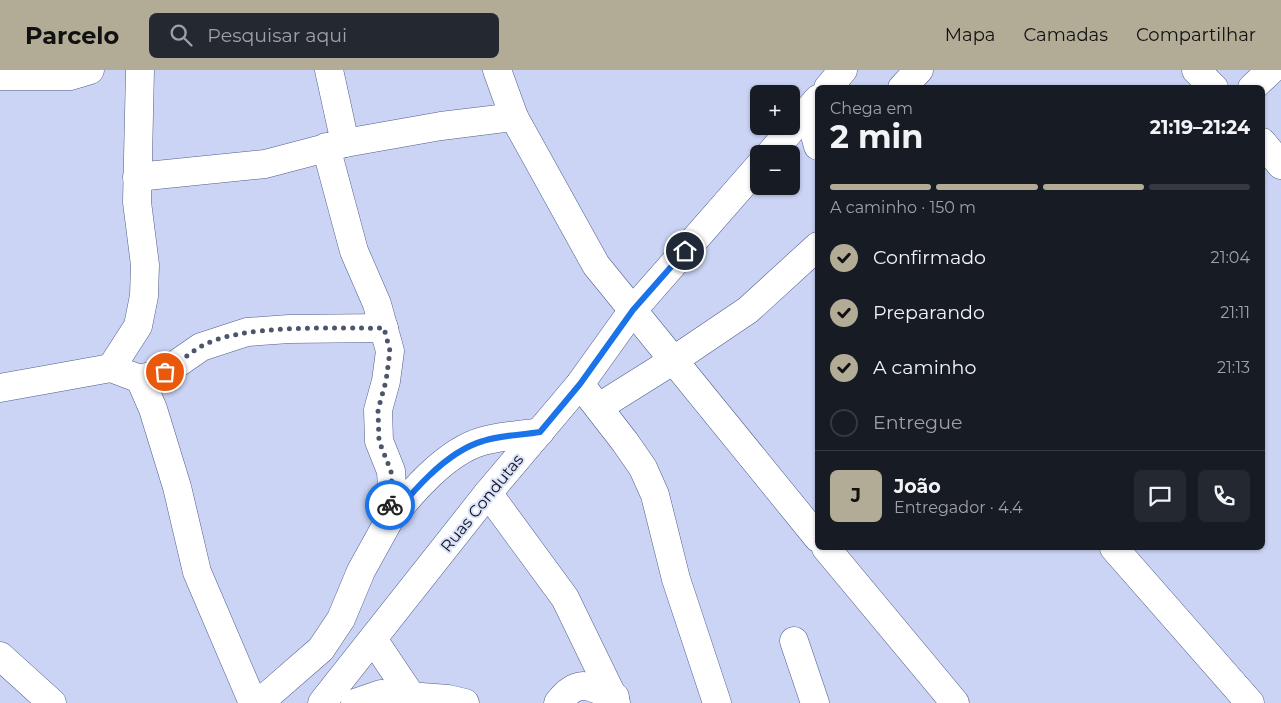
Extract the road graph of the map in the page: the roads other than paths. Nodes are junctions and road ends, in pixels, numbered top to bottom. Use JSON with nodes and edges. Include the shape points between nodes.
{"nodes":[{"id":1,"x":90,"y":70,"type":"edge"},
{"id":2,"x":140,"y":70,"type":"edge"},
{"id":3,"x":329,"y":70,"type":"edge"},
{"id":4,"x":497,"y":70,"type":"edge"},
{"id":5,"x":843,"y":70,"type":"edge"},
{"id":6,"x":919,"y":70,"type":"edge"},
{"id":7,"x":1196,"y":70,"type":"edge"},
{"id":8,"x":1271,"y":70,"type":"edge"},
{"id":9,"x":0,"y":76,"type":"edge"},
{"id":10,"x":830,"y":85,"type":"edge"},
{"id":11,"x":905,"y":85,"type":"edge"},
{"id":12,"x":1211,"y":85,"type":"edge"},
{"id":13,"x":1255,"y":85,"type":"edge"},
{"id":14,"x":813,"y":104,"type":"edge"},
{"id":15,"x":514,"y":117,"type":"junction"},
{"id":16,"x":815,"y":121,"type":"edge"},
{"id":17,"x":335,"y":145,"type":"junction"},
{"id":18,"x":778,"y":145,"type":"edge"},
{"id":19,"x":1265,"y":146,"type":"edge"},
{"id":20,"x":1281,"y":166,"type":"edge"},
{"id":21,"x":750,"y":176,"type":"edge"},
{"id":22,"x":137,"y":177,"type":"junction"},
{"id":23,"x":815,"y":249,"type":"edge"},
{"id":24,"x":633,"y":310,"type":"junction"},
{"id":25,"x":384,"y":328,"type":"junction"},
{"id":26,"x":674,"y":360,"type":"junction"},
{"id":27,"x":111,"y":368,"type":"junction"},
{"id":28,"x":140,"y":379,"type":"junction"},
{"id":29,"x":580,"y":384,"type":"junction"},
{"id":30,"x":0,"y":388,"type":"edge"},
{"id":31,"x":599,"y":407,"type":"junction"},
{"id":32,"x":540,"y":432,"type":"junction"},
{"id":33,"x":488,"y":493,"type":"junction"},
{"id":34,"x":387,"y":524,"type":"junction"},
{"id":35,"x":815,"y":534,"type":"edge"},
{"id":36,"x":828,"y":550,"type":"edge"},
{"id":37,"x":1116,"y":550,"type":"edge"},
{"id":38,"x":374,"y":638,"type":"junction"},
{"id":39,"x":794,"y":641,"type":"dead end"},
{"id":40,"x":0,"y":656,"type":"edge"},
{"id":41,"x":414,"y":700,"type":"edge"},
{"id":42,"x":616,"y":700,"type":"edge"},
{"id":43,"x":52,"y":703,"type":"edge"},
{"id":44,"x":253,"y":703,"type":"edge"},
{"id":45,"x":259,"y":703,"type":"edge"},
{"id":46,"x":322,"y":703,"type":"edge"},
{"id":47,"x":355,"y":703,"type":"edge"},
{"id":48,"x":465,"y":703,"type":"edge"},
{"id":49,"x":558,"y":703,"type":"edge"},
{"id":50,"x":717,"y":703,"type":"edge"},
{"id":51,"x":815,"y":703,"type":"edge"},
{"id":52,"x":954,"y":703,"type":"edge"},
{"id":53,"x":1250,"y":703,"type":"edge"}],
"edges":[{"from":1,"to":9,"type":"street","via":[[70,76]]},
{"from":2,"to":22,"type":"street"},
{"from":3,"to":17,"type":"street"},
{"from":4,"to":15,"type":"street"},
{"from":5,"to":10,"type":"street"},
{"from":6,"to":11,"type":"street"},
{"from":7,"to":12,"type":"street"},
{"from":8,"to":13,"type":"street"},
{"from":14,"to":16,"type":"street"},
{"from":14,"to":18,"type":"street"},
{"from":15,"to":17,"type":"street"},
{"from":15,"to":24,"type":"street","via":[[596,265]]},
{"from":17,"to":22,"type":"street","via":[[265,164]]},
{"from":17,"to":25,"type":"street","via":[[354,251]]},
{"from":19,"to":20,"type":"street"},
{"from":21,"to":24,"type":"street","name":"Ruas Condutas"},
{"from":22,"to":27,"type":"street","via":[[139,228],[145,265],[144,296],[138,326]]},
{"from":23,"to":26,"type":"street","via":[[748,310]]},
{"from":24,"to":26,"type":"street"},
{"from":24,"to":29,"type":"street","name":"Ruas Condutas"},
{"from":25,"to":28,"type":"street","via":[[247,332],[201,347],[165,372]]},
{"from":25,"to":34,"type":"street","via":[[390,351],[378,410],[379,441],[391,471]]},
{"from":26,"to":31,"type":"street"},
{"from":26,"to":35,"type":"street"},
{"from":27,"to":28,"type":"street"},
{"from":27,"to":30,"type":"street"},
{"from":28,"to":44,"type":"street","via":[[177,487],[197,572]]},
{"from":29,"to":31,"type":"street"},
{"from":29,"to":32,"type":"street","name":"Ruas Condutas"},
{"from":31,"to":50,"type":"street","via":[[643,468],[655,495],[676,579]]},
{"from":32,"to":33,"type":"street","name":"Ruas Condutas"},
{"from":32,"to":34,"type":"street","via":[[482,441],[458,453],[430,475]]},
{"from":33,"to":38,"type":"street","name":"Ruas Condutas"},
{"from":33,"to":42,"type":"street","via":[[565,598]]},
{"from":34,"to":45,"type":"street","via":[[360,571],[342,619],[321,649]]},
{"from":36,"to":52,"type":"street"},
{"from":37,"to":53,"type":"street"},
{"from":38,"to":41,"type":"street"},
{"from":38,"to":46,"type":"street","name":"Ruas Condutas"},
{"from":39,"to":51,"type":"street"},
{"from":40,"to":43,"type":"street"},
{"from":41,"to":47,"type":"street","via":[[381,694]]},
{"from":41,"to":48,"type":"street","via":[[448,699]]},
{"from":42,"to":49,"type":"street","via":[[587,685],[575,687]]}]}
